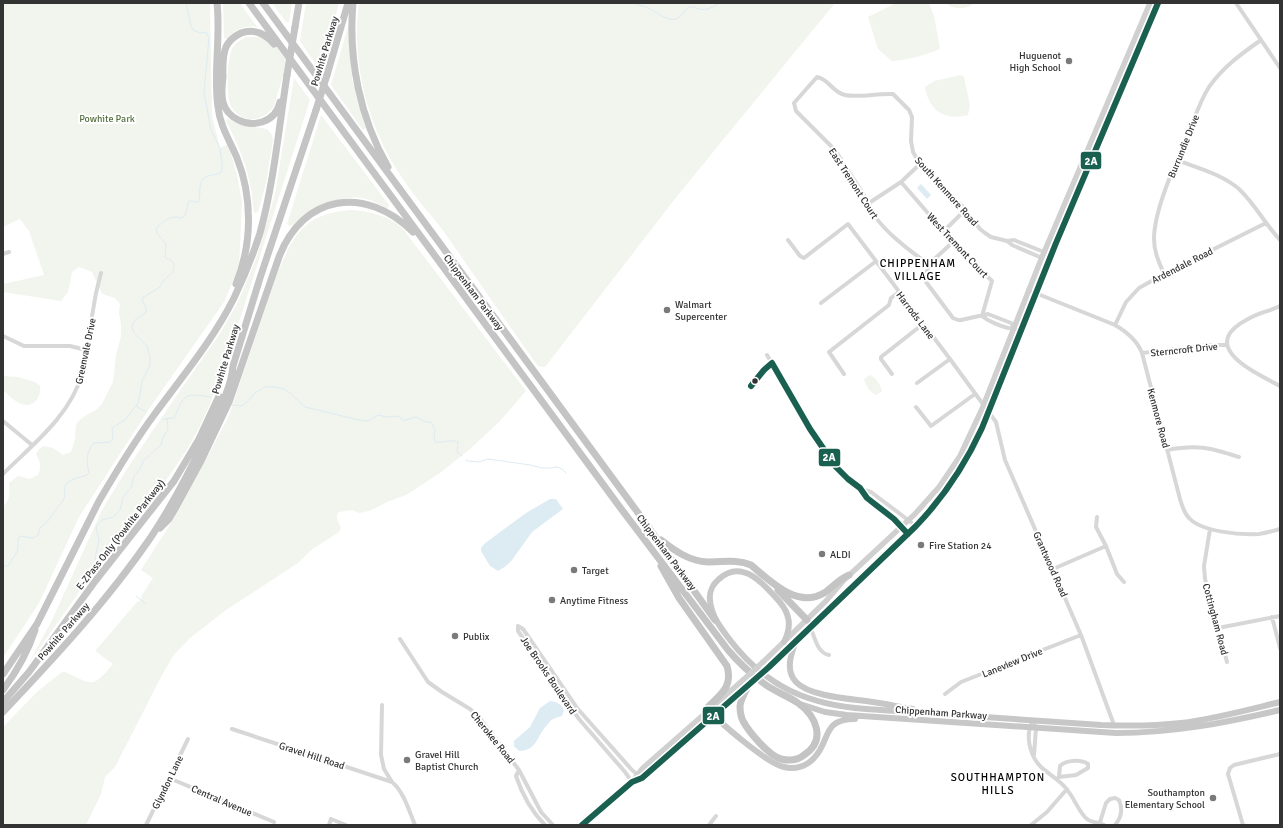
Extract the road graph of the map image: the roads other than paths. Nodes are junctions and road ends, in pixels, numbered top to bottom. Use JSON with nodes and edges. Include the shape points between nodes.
{"nodes":[{"id":1,"x":217,"y":3,"type":"edge"},
{"id":2,"x":249,"y":3,"type":"edge"},
{"id":3,"x":263,"y":3,"type":"edge"},
{"id":4,"x":298,"y":3,"type":"edge"},
{"id":5,"x":343,"y":3,"type":"edge"},
{"id":6,"x":348,"y":3,"type":"edge"},
{"id":7,"x":353,"y":3,"type":"edge"},
{"id":8,"x":1150,"y":3,"type":"edge"},
{"id":9,"x":1158,"y":3,"type":"edge"},
{"id":10,"x":1236,"y":3,"type":"edge"},
{"id":11,"x":1261,"y":40,"type":"junction"},
{"id":12,"x":1280,"y":68,"type":"edge"},
{"id":13,"x":325,"y":73,"type":"junction"},
{"id":14,"x":287,"y":76,"type":"junction"},
{"id":15,"x":817,"y":77,"type":"joint"},
{"id":16,"x":311,"y":88,"type":"junction"},
{"id":17,"x":1177,"y":160,"type":"junction"},
{"id":18,"x":920,"y":164,"type":"junction"},
{"id":19,"x":901,"y":182,"type":"junction"},
{"id":20,"x":869,"y":203,"type":"junction"},
{"id":21,"x":965,"y":210,"type":"junction"},
{"id":22,"x":1266,"y":223,"type":"junction"},
{"id":23,"x":944,"y":231,"type":"junction"},
{"id":24,"x":788,"y":240,"type":"dead end"},
{"id":25,"x":1280,"y":240,"type":"edge"},
{"id":26,"x":953,"y":242,"type":"junction"},
{"id":27,"x":9,"y":252,"type":"dead end"},
{"id":28,"x":3,"y":254,"type":"edge"},
{"id":29,"x":1043,"y":255,"type":"junction"},
{"id":30,"x":875,"y":262,"type":"junction"},
{"id":31,"x":929,"y":264,"type":"junction"},
{"id":32,"x":460,"y":271,"type":"junction"},
{"id":33,"x":101,"y":273,"type":"dead end"},
{"id":34,"x":1164,"y":274,"type":"junction"},
{"id":35,"x":450,"y":277,"type":"junction"},
{"id":36,"x":1028,"y":290,"type":"junction"},
{"id":37,"x":899,"y":292,"type":"junction"},
{"id":38,"x":1036,"y":293,"type":"junction"},
{"id":39,"x":821,"y":303,"type":"dead end"},
{"id":40,"x":1280,"y":306,"type":"edge"},
{"id":41,"x":982,"y":316,"type":"junction"},
{"id":42,"x":923,"y":324,"type":"junction"},
{"id":43,"x":1115,"y":325,"type":"junction"},
{"id":44,"x":1014,"y":328,"type":"junction"},
{"id":45,"x":1020,"y":331,"type":"junction"},
{"id":46,"x":3,"y":336,"type":"edge"},
{"id":47,"x":1226,"y":345,"type":"junction"},
{"id":48,"x":86,"y":350,"type":"junction"},
{"id":49,"x":1142,"y":353,"type":"junction"},
{"id":50,"x":767,"y":355,"type":"dead end"},
{"id":51,"x":950,"y":359,"type":"junction"},
{"id":52,"x":190,"y":366,"type":"junction"},
{"id":53,"x":233,"y":366,"type":"junction"},
{"id":54,"x":844,"y":374,"type":"dead end"},
{"id":55,"x":892,"y":374,"type":"dead end"},
{"id":56,"x":917,"y":383,"type":"dead end"},
{"id":57,"x":1280,"y":386,"type":"edge"},
{"id":58,"x":975,"y":394,"type":"junction"},
{"id":59,"x":983,"y":405,"type":"junction"},
{"id":60,"x":916,"y":407,"type":"dead end"},
{"id":61,"x":988,"y":413,"type":"junction"},
{"id":62,"x":3,"y":421,"type":"edge"},
{"id":63,"x":32,"y":445,"type":"junction"},
{"id":64,"x":1167,"y":450,"type":"junction"},
{"id":65,"x":1239,"y":457,"type":"dead end"},
{"id":66,"x":3,"y":474,"type":"edge"},
{"id":67,"x":860,"y":488,"type":"junction"},
{"id":68,"x":1097,"y":517,"type":"dead end"},
{"id":69,"x":909,"y":520,"type":"junction"},
{"id":70,"x":916,"y":526,"type":"junction"},
{"id":71,"x":901,"y":527,"type":"junction"},
{"id":72,"x":1210,"y":529,"type":"junction"},
{"id":73,"x":1280,"y":529,"type":"edge"},
{"id":74,"x":908,"y":534,"type":"junction"},
{"id":75,"x":655,"y":536,"type":"junction"},
{"id":76,"x":151,"y":537,"type":"junction"},
{"id":77,"x":1106,"y":546,"type":"junction"},
{"id":78,"x":659,"y":558,"type":"junction"},
{"id":79,"x":1054,"y":569,"type":"junction"},
{"id":80,"x":849,"y":575,"type":"junction"},
{"id":81,"x":771,"y":581,"type":"junction"},
{"id":82,"x":1124,"y":582,"type":"dead end"},
{"id":83,"x":1280,"y":616,"type":"edge"},
{"id":84,"x":1272,"y":617,"type":"junction"},
{"id":85,"x":715,"y":620,"type":"junction"},
{"id":86,"x":37,"y":624,"type":"junction"},
{"id":87,"x":809,"y":624,"type":"junction"},
{"id":88,"x":1218,"y":628,"type":"junction"},
{"id":89,"x":1081,"y":635,"type":"junction"},
{"id":90,"x":400,"y":639,"type":"dead end"},
{"id":91,"x":796,"y":641,"type":"junction"},
{"id":92,"x":784,"y":642,"type":"junction"},
{"id":93,"x":1280,"y":648,"type":"edge"},
{"id":94,"x":829,"y":655,"type":"dead end"},
{"id":95,"x":1227,"y":662,"type":"dead end"},
{"id":96,"x":3,"y":674,"type":"edge"},
{"id":97,"x":746,"y":682,"type":"junction"},
{"id":98,"x":3,"y":690,"type":"edge"},
{"id":99,"x":945,"y":694,"type":"dead end"},
{"id":100,"x":3,"y":702,"type":"edge"},
{"id":101,"x":1280,"y":702,"type":"edge"},
{"id":102,"x":798,"y":703,"type":"junction"},
{"id":103,"x":382,"y":705,"type":"dead end"},
{"id":104,"x":708,"y":708,"type":"junction"},
{"id":105,"x":1280,"y":710,"type":"edge"},
{"id":106,"x":3,"y":712,"type":"edge"},
{"id":107,"x":714,"y":716,"type":"junction"},
{"id":108,"x":998,"y":718,"type":"junction"},
{"id":109,"x":905,"y":719,"type":"junction"},
{"id":110,"x":1033,"y":720,"type":"junction"},
{"id":111,"x":1114,"y":725,"type":"junction"},
{"id":112,"x":1029,"y":728,"type":"junction"},
{"id":113,"x":1036,"y":728,"type":"junction"},
{"id":114,"x":232,"y":729,"type":"dead end"},
{"id":115,"x":188,"y":739,"type":"dead end"},
{"id":116,"x":1280,"y":754,"type":"edge"},
{"id":117,"x":1034,"y":755,"type":"junction"},
{"id":118,"x":518,"y":770,"type":"junction"},
{"id":119,"x":639,"y":776,"type":"junction"},
{"id":120,"x":169,"y":778,"type":"junction"},
{"id":121,"x":1058,"y":778,"type":"junction"},
{"id":122,"x":392,"y":782,"type":"junction"},
{"id":123,"x":632,"y":782,"type":"junction"},
{"id":124,"x":1067,"y":789,"type":"junction"},
{"id":125,"x":716,"y":816,"type":"dead end"},
{"id":126,"x":274,"y":822,"type":"dead end"},
{"id":127,"x":1100,"y":822,"type":"junction"},
{"id":128,"x":1089,"y":823,"type":"edge"},
{"id":129,"x":146,"y":825,"type":"edge"},
{"id":130,"x":329,"y":825,"type":"edge"},
{"id":131,"x":346,"y":825,"type":"edge"},
{"id":132,"x":415,"y":825,"type":"edge"},
{"id":133,"x":545,"y":825,"type":"edge"},
{"id":134,"x":553,"y":825,"type":"edge"},
{"id":135,"x":582,"y":825,"type":"edge"},
{"id":136,"x":709,"y":825,"type":"edge"},
{"id":137,"x":1031,"y":825,"type":"edge"},
{"id":138,"x":1104,"y":825,"type":"edge"},
{"id":139,"x":1114,"y":825,"type":"edge"},
{"id":140,"x":1243,"y":825,"type":"edge"}],
"edges":[{"from":1,"to":52,"type":"highway","via":[[218,107],[223,127],[243,176],[248,229],[244,258],[235,286]]},
{"from":2,"to":16,"type":"highway","name":"Chippenham Parkway"},
{"from":3,"to":32,"type":"highway","name":"Chippenham Parkway"},
{"from":4,"to":14,"type":"highway","name":"Powhite Parkway","bridge":true},
{"from":5,"to":13,"type":"highway"},
{"from":6,"to":13,"type":"highway","name":"Powhite Parkway"},
{"from":7,"to":32,"type":"highway","via":[[356,77],[372,134],[390,169]]},
{"from":8,"to":29,"type":"main road"},
{"from":9,"to":38,"type":"main road"},
{"from":10,"to":11,"type":"street"},
{"from":11,"to":12,"type":"street"},
{"from":11,"to":17,"type":"street","name":"Burrundie Drive","via":[[1230,63],[1209,87]]},
{"from":13,"to":53,"type":"highway","name":"Powhite Parkway","bridge":true},
{"from":14,"to":16,"type":"highway","via":[[278,108],[267,119],[256,123],[243,122],[232,116],[224,106],[224,51],[233,38],[245,32],[258,32],[268,38]]},
{"from":14,"to":52,"type":"highway","name":"Powhite Parkway","via":[[268,199],[255,247],[227,311]]},
{"from":15,"to":18,"type":"street","name":"South Kenmore Road","via":[[824,79],[838,92],[847,96],[893,94],[909,110],[912,117],[911,141],[913,152]]},
{"from":15,"to":20,"type":"street","name":"East Tremont Court","via":[[794,103],[794,107],[835,150]]},
{"from":16,"to":35,"type":"highway","name":"Chippenham Parkway"},
{"from":17,"to":22,"type":"street","via":[[1232,184]]},
{"from":17,"to":34,"type":"street","name":"Burrundie Drive","via":[[1155,227],[1154,247]]},
{"from":18,"to":19,"type":"street"},
{"from":18,"to":21,"type":"street","name":"South Kenmore Road"},
{"from":19,"to":20,"type":"street"},
{"from":19,"to":23,"type":"street","name":"West Tremont Court"},
{"from":20,"to":31,"type":"street","name":"East Tremont Court","via":[[870,210],[877,220],[908,250]]},
{"from":21,"to":23,"type":"street"},
{"from":21,"to":29,"type":"street","name":"South Kenmore Road","via":[[980,229],[991,237],[1014,240]]},
{"from":22,"to":25,"type":"street"},
{"from":22,"to":34,"type":"street","name":"Ardendale Road"},
{"from":23,"to":26,"type":"street","name":"West Tremont Court"},
{"from":24,"to":30,"type":"street","name":"Harrods Lane","via":[[804,258],[848,224]]},
{"from":26,"to":31,"type":"street"},
{"from":26,"to":41,"type":"street","name":"West Tremont Court","via":[[992,281]]},
{"from":27,"to":28,"type":"street"},
{"from":29,"to":36,"type":"main road"},
{"from":30,"to":37,"type":"street","name":"Harrods Lane"},
{"from":30,"to":39,"type":"street"},
{"from":31,"to":41,"type":"street","via":[[926,282],[953,318],[961,320]]},
{"from":32,"to":75,"type":"highway","name":"Chippenham Parkway"},
{"from":33,"to":48,"type":"street","name":"Greenvale Drive"},
{"from":34,"to":43,"type":"street","name":"Ardendale Road","via":[[1134,292]]},
{"from":35,"to":76,"type":"highway","via":[[405,224],[376,207],[356,202],[337,204],[321,209],[302,221],[290,234],[281,252],[219,425],[169,519]]},
{"from":35,"to":78,"type":"highway","name":"Chippenham Parkway"},
{"from":36,"to":38,"type":"street","name":"Kenmore Road"},
{"from":36,"to":44,"type":"main road"},
{"from":37,"to":42,"type":"street","name":"Harrods Lane"},
{"from":37,"to":54,"type":"street","via":[[889,305],[829,352]]},
{"from":38,"to":43,"type":"street","name":"Kenmore Road"},
{"from":38,"to":45,"type":"main road"},
{"from":40,"to":47,"type":"street","via":[[1239,324],[1229,334]]},
{"from":41,"to":44,"type":"street"},
{"from":42,"to":51,"type":"street","name":"Harrods Lane"},
{"from":42,"to":55,"type":"street","via":[[881,357]]},
{"from":43,"to":49,"type":"street","name":"Kenmore Road","via":[[1131,336]]},
{"from":44,"to":45,"type":"street"},
{"from":44,"to":59,"type":"main road"},
{"from":45,"to":61,"type":"main road"},
{"from":46,"to":48,"type":"street","via":[[24,346],[70,346]]},
{"from":47,"to":49,"type":"street","name":"Sterncroft Drive"},
{"from":47,"to":57,"type":"street","via":[[1231,354],[1250,370]]},
{"from":48,"to":63,"type":"street","name":"Greenvale Drive","via":[[79,386],[72,399]]},
{"from":49,"to":64,"type":"street","name":"Kenmore Road"},
{"from":50,"to":67,"type":"street","via":[[826,454],[846,477]]},
{"from":51,"to":56,"type":"street"},
{"from":51,"to":58,"type":"street","name":"Harrods Lane"},
{"from":52,"to":86,"type":"highway","name":"Powhite Parkway","via":[[141,433],[110,482]]},
{"from":53,"to":76,"type":"highway","name":"Powhite Parkway","via":[[229,385],[206,437],[177,495]]},
{"from":53,"to":100,"type":"highway","name":"E-ZPass Only (Powhite Parkway)","via":[[200,439],[174,481],[96,580],[29,672]]},
{"from":58,"to":59,"type":"street","name":"Harrods Lane"},
{"from":58,"to":60,"type":"street","via":[[931,426]]},
{"from":59,"to":61,"type":"street","name":"Grantwood Road"},
{"from":59,"to":69,"type":"main road","via":[[954,467]]},
{"from":61,"to":70,"type":"main road","via":[[962,468],[940,499]]},
{"from":61,"to":79,"type":"street","name":"Grantwood Road","via":[[996,424],[1005,460]]},
{"from":62,"to":63,"type":"street"},
{"from":63,"to":66,"type":"street","name":"Greenvale Drive"},
{"from":64,"to":65,"type":"street","via":[[1200,447]]},
{"from":64,"to":72,"type":"street","name":"Kenmore Road","via":[[1186,514],[1193,522]]},
{"from":67,"to":69,"type":"street","via":[[871,492]]},
{"from":67,"to":71,"type":"street","via":[[867,498]]},
{"from":68,"to":77,"type":"street","via":[[1096,527]]},
{"from":69,"to":70,"type":"street"},
{"from":69,"to":71,"type":"main road"},
{"from":70,"to":74,"type":"main road"},
{"from":71,"to":74,"type":"street"},
{"from":71,"to":80,"type":"main road"},
{"from":72,"to":73,"type":"street","name":"Kenmore Road","via":[[1251,534]]},
{"from":72,"to":88,"type":"street","name":"Cottingham Road","via":[[1204,573]]},
{"from":74,"to":87,"type":"main road"},
{"from":75,"to":81,"type":"highway","via":[[691,559],[708,562],[735,560],[748,563]]},
{"from":75,"to":85,"type":"highway","name":"Chippenham Parkway"},
{"from":76,"to":106,"type":"highway","name":"Powhite Parkway","via":[[93,612]]},
{"from":77,"to":79,"type":"street"},
{"from":77,"to":82,"type":"street","via":[[1117,574]]},
{"from":78,"to":102,"type":"highway","name":"Chippenham Parkway","via":[[738,661],[766,685]]},
{"from":78,"to":104,"type":"highway","via":[[662,570],[679,598],[727,666],[729,677],[725,689]]},
{"from":79,"to":89,"type":"street","name":"Grantwood Road"},
{"from":80,"to":81,"type":"highway","via":[[824,593],[810,597],[792,595]]},
{"from":80,"to":87,"type":"main road"},
{"from":81,"to":87,"type":"highway"},
{"from":83,"to":84,"type":"street"},
{"from":84,"to":88,"type":"street"},
{"from":84,"to":93,"type":"street"},
{"from":85,"to":92,"type":"highway","via":[[710,599],[713,585],[728,573],[745,572],[759,581],[786,610],[790,627]]},
{"from":85,"to":108,"type":"highway","name":"Chippenham Parkway","via":[[753,666],[776,683],[823,704],[844,708]]},
{"from":86,"to":96,"type":"highway","name":"Powhite Parkway"},
{"from":86,"to":98,"type":"highway","via":[[29,647]]},
{"from":87,"to":91,"type":"main road"},
{"from":87,"to":92,"type":"main road"},
{"from":87,"to":94,"type":"street","via":[[820,649]]},
{"from":88,"to":95,"type":"street","name":"Cottingham Road"},
{"from":89,"to":99,"type":"street","name":"Laneview Drive","via":[[961,682]]},
{"from":89,"to":111,"type":"street","name":"Grantwood Road"},
{"from":90,"to":118,"type":"street","name":"Cherokee Road","via":[[428,682],[474,712]]},
{"from":91,"to":97,"type":"main road","bridge":true,"via":[[769,667]]},
{"from":91,"to":108,"type":"highway","via":[[790,658],[790,671],[796,681],[809,690],[902,707]]},
{"from":92,"to":97,"type":"main road","bridge":true},
{"from":97,"to":102,"type":"highway","via":[[740,704],[743,720],[769,751],[781,759],[793,760],[802,757],[816,741],[815,722]]},
{"from":97,"to":104,"type":"main road"},
{"from":97,"to":107,"type":"main road"},
{"from":101,"to":111,"type":"highway","name":"Chippenham Parkway","via":[[1188,722]]},
{"from":102,"to":109,"type":"highway","name":"Chippenham Parkway","via":[[840,714]]},
{"from":103,"to":122,"type":"street","via":[[381,755],[384,769]]},
{"from":104,"to":107,"type":"highway"},
{"from":104,"to":119,"type":"main road","via":[[692,720],[690,726]]},
{"from":105,"to":113,"type":"highway","name":"Chippenham Parkway","via":[[1210,726],[1167,732],[1116,733]]},
{"from":107,"to":109,"type":"highway","via":[[768,760],[790,768],[814,759],[827,733],[839,722],[850,719]]},
{"from":107,"to":119,"type":"main road"},
{"from":108,"to":110,"type":"highway","name":"Chippenham Parkway"},
{"from":109,"to":112,"type":"highway","name":"Chippenham Parkway"},
{"from":110,"to":111,"type":"highway","name":"Chippenham Parkway"},
{"from":110,"to":112,"type":"street"},
{"from":110,"to":113,"type":"street"},
{"from":112,"to":113,"type":"highway","name":"Chippenham Parkway"},
{"from":112,"to":117,"type":"street","via":[[1029,742]]},
{"from":113,"to":117,"type":"street"},
{"from":114,"to":122,"type":"street","name":"Gravel Hill Road"},
{"from":115,"to":120,"type":"street","name":"Glyndon Lane"},
{"from":116,"to":140,"type":"street","via":[[1230,768],[1228,774]]},
{"from":117,"to":121,"type":"street","via":[[1040,765]]},
{"from":118,"to":133,"type":"street","name":"Cherokee Road","via":[[516,776],[522,792]]},
{"from":118,"to":134,"type":"street","name":"Cherokee Road","via":[[541,812]]},
{"from":119,"to":123,"type":"main road"},
{"from":119,"to":123,"type":"street","name":"Joe Brooks Boulevard","via":[[583,715],[523,629],[518,626],[518,631],[578,719]]},
{"from":120,"to":126,"type":"street","name":"Central Avenue"},
{"from":120,"to":129,"type":"street","name":"Glyndon Lane"},
{"from":121,"to":121,"type":"street","via":[[1081,773],[1088,768],[1088,764],[1081,761],[1066,761],[1060,766]]},
{"from":121,"to":124,"type":"street"},
{"from":122,"to":132,"type":"street","via":[[402,793]]},
{"from":123,"to":135,"type":"main road"},
{"from":124,"to":128,"type":"street"},
{"from":124,"to":137,"type":"street","via":[[1047,812]]},
{"from":125,"to":136,"type":"street"},
{"from":127,"to":128,"type":"street"},
{"from":127,"to":138,"type":"street"},
{"from":127,"to":139,"type":"street","via":[[1106,803],[1115,798],[1121,804],[1121,812],[1119,820]]},
{"from":130,"to":131,"type":"street","via":[[331,819]]}]}
